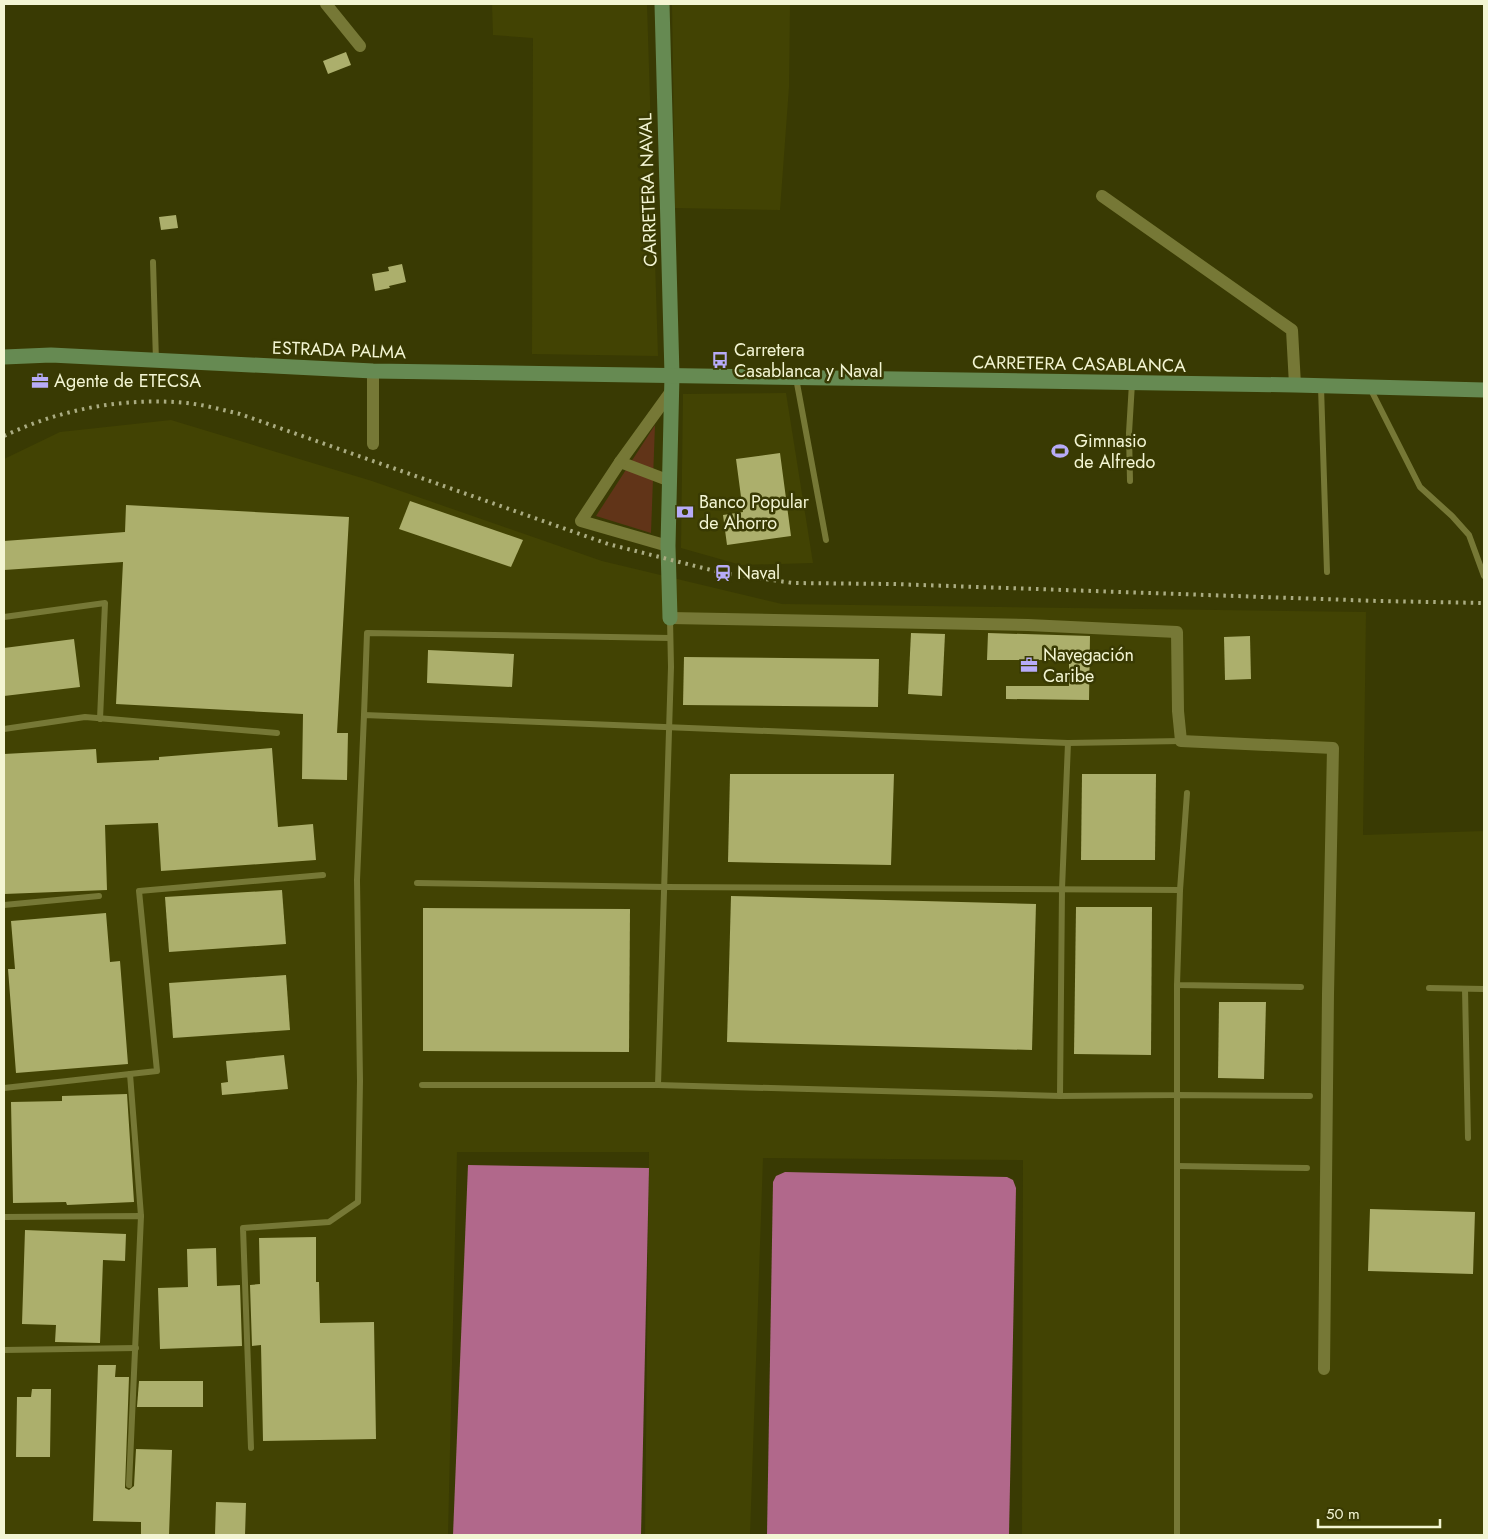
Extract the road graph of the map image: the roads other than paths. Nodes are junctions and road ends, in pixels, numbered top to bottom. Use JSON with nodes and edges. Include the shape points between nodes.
{"nodes":[{"id":1,"x":326,"y":4,"type":"edge"},
{"id":2,"x":662,"y":4,"type":"edge"},
{"id":3,"x":360,"y":46,"type":"dead end"},
{"id":4,"x":1102,"y":196,"type":"dead end"},
{"id":5,"x":153,"y":262,"type":"dead end"},
{"id":6,"x":4,"y":357,"type":"edge"},
{"id":7,"x":156,"y":362,"type":"junction"},
{"id":8,"x":373,"y":371,"type":"junction"},
{"id":9,"x":672,"y":375,"type":"junction"},
{"id":10,"x":796,"y":378,"type":"junction"},
{"id":11,"x":1132,"y":383,"type":"junction"},
{"id":12,"x":1295,"y":385,"type":"junction"},
{"id":13,"x":1321,"y":386,"type":"junction"},
{"id":14,"x":1369,"y":387,"type":"junction"},
{"id":15,"x":672,"y":390,"type":"junction"},
{"id":16,"x":1484,"y":390,"type":"edge"},
{"id":17,"x":373,"y":444,"type":"dead end"},
{"id":18,"x":620,"y":462,"type":"junction"},
{"id":19,"x":1130,"y":481,"type":"dead end"},
{"id":20,"x":670,"y":482,"type":"junction"},
{"id":21,"x":826,"y":540,"type":"dead end"},
{"id":22,"x":668,"y":546,"type":"junction"},
{"id":23,"x":1327,"y":572,"type":"dead end"},
{"id":24,"x":1484,"y":576,"type":"edge"},
{"id":25,"x":4,"y":617,"type":"edge"},
{"id":26,"x":670,"y":618,"type":"junction"},
{"id":27,"x":670,"y":638,"type":"junction"},
{"id":28,"x":364,"y":715,"type":"junction"},
{"id":29,"x":100,"y":719,"type":"junction"},
{"id":30,"x":669,"y":727,"type":"junction"},
{"id":31,"x":4,"y":729,"type":"edge"},
{"id":32,"x":277,"y":733,"type":"dead end"},
{"id":33,"x":1181,"y":741,"type":"junction"},
{"id":34,"x":1068,"y":743,"type":"junction"},
{"id":35,"x":1187,"y":793,"type":"dead end"},
{"id":36,"x":323,"y":876,"type":"dead end"},
{"id":37,"x":417,"y":883,"type":"dead end"},
{"id":38,"x":665,"y":887,"type":"junction"},
{"id":39,"x":1062,"y":889,"type":"junction"},
{"id":40,"x":1180,"y":890,"type":"junction"},
{"id":41,"x":99,"y":896,"type":"dead end"},
{"id":42,"x":4,"y":905,"type":"edge"},
{"id":43,"x":1177,"y":985,"type":"junction"},
{"id":44,"x":1301,"y":986,"type":"dead end"},
{"id":45,"x":1429,"y":988,"type":"dead end"},
{"id":46,"x":1465,"y":989,"type":"junction"},
{"id":47,"x":1484,"y":989,"type":"edge"},
{"id":48,"x":130,"y":1074,"type":"junction"},
{"id":49,"x":658,"y":1085,"type":"junction"},
{"id":50,"x":422,"y":1086,"type":"dead end"},
{"id":51,"x":4,"y":1088,"type":"edge"},
{"id":52,"x":1177,"y":1095,"type":"junction"},
{"id":53,"x":1060,"y":1096,"type":"junction"},
{"id":54,"x":1310,"y":1096,"type":"dead end"},
{"id":55,"x":1468,"y":1138,"type":"dead end"},
{"id":56,"x":1177,"y":1166,"type":"junction"},
{"id":57,"x":1307,"y":1168,"type":"dead end"},
{"id":58,"x":141,"y":1216,"type":"junction"},
{"id":59,"x":4,"y":1217,"type":"edge"},
{"id":60,"x":136,"y":1348,"type":"junction"},
{"id":61,"x":4,"y":1350,"type":"edge"},
{"id":62,"x":1324,"y":1370,"type":"dead end"},
{"id":63,"x":251,"y":1448,"type":"dead end"},
{"id":64,"x":129,"y":1485,"type":"dead end"},
{"id":65,"x":1177,"y":1535,"type":"edge"}],
"edges":[{"from":1,"to":3,"type":"street"},
{"from":2,"to":9,"type":"main road","name":"CARRETERA NAVAL"},
{"from":4,"to":12,"type":"street","via":[[1292,330]]},
{"from":5,"to":7,"type":"lane"},
{"from":6,"to":7,"type":"main road","name":"ESTRADA PALMA","via":[[51,355]]},
{"from":7,"to":8,"type":"main road","name":"ESTRADA PALMA"},
{"from":8,"to":9,"type":"main road","name":"ESTRADA PALMA"},
{"from":8,"to":17,"type":"street"},
{"from":9,"to":10,"type":"main road","name":"CARRETERA CASABLANCA"},
{"from":9,"to":15,"type":"main road","name":"CARRETERA NAVAL"},
{"from":10,"to":11,"type":"main road","name":"CARRETERA CASABLANCA"},
{"from":10,"to":21,"type":"lane"},
{"from":11,"to":12,"type":"main road","name":"CARRETERA CASABLANCA"},
{"from":11,"to":19,"type":"lane"},
{"from":12,"to":13,"type":"main road","name":"CARRETERA CASABLANCA"},
{"from":13,"to":14,"type":"main road","name":"CARRETERA CASABLANCA"},
{"from":13,"to":23,"type":"lane"},
{"from":14,"to":16,"type":"main road","name":"CARRETERA CASABLANCA"},
{"from":14,"to":24,"type":"lane","via":[[1420,487],[1469,535]]},
{"from":15,"to":18,"type":"street"},
{"from":15,"to":20,"type":"main road","name":"CARRETERA NAVAL"},
{"from":18,"to":20,"type":"street"},
{"from":18,"to":22,"type":"street","via":[[581,521]]},
{"from":20,"to":22,"type":"main road","name":"CARRETERA NAVAL"},
{"from":22,"to":26,"type":"main road","name":"CARRETERA NAVAL"},
{"from":25,"to":29,"type":"lane","via":[[105,602]]},
{"from":26,"to":27,"type":"lane"},
{"from":26,"to":33,"type":"street","via":[[1028,625],[1177,632]]},
{"from":27,"to":28,"type":"lane","via":[[367,633]]},
{"from":27,"to":30,"type":"lane"},
{"from":28,"to":30,"type":"lane"},
{"from":28,"to":63,"type":"lane","via":[[357,880],[358,1202],[329,1222],[243,1228]]},
{"from":29,"to":31,"type":"lane","via":[[85,717]]},
{"from":29,"to":32,"type":"lane"},
{"from":30,"to":34,"type":"lane"},
{"from":30,"to":38,"type":"lane"},
{"from":33,"to":34,"type":"lane"},
{"from":33,"to":62,"type":"street","via":[[1333,748]]},
{"from":34,"to":39,"type":"lane"},
{"from":35,"to":40,"type":"lane"},
{"from":36,"to":48,"type":"lane","via":[[139,891],[157,1071]]},
{"from":37,"to":38,"type":"lane"},
{"from":38,"to":39,"type":"lane"},
{"from":38,"to":49,"type":"lane"},
{"from":39,"to":40,"type":"lane"},
{"from":39,"to":53,"type":"lane"},
{"from":40,"to":43,"type":"lane"},
{"from":41,"to":42,"type":"lane"},
{"from":43,"to":44,"type":"lane"},
{"from":43,"to":52,"type":"lane"},
{"from":45,"to":46,"type":"lane"},
{"from":46,"to":47,"type":"lane"},
{"from":46,"to":55,"type":"lane"},
{"from":48,"to":51,"type":"lane"},
{"from":48,"to":58,"type":"lane"},
{"from":49,"to":50,"type":"lane"},
{"from":49,"to":53,"type":"lane"},
{"from":52,"to":53,"type":"lane"},
{"from":52,"to":54,"type":"lane"},
{"from":52,"to":56,"type":"lane"},
{"from":56,"to":57,"type":"lane"},
{"from":56,"to":65,"type":"lane"},
{"from":58,"to":59,"type":"lane"},
{"from":58,"to":60,"type":"lane"},
{"from":60,"to":61,"type":"lane"},
{"from":60,"to":64,"type":"lane"}]}
